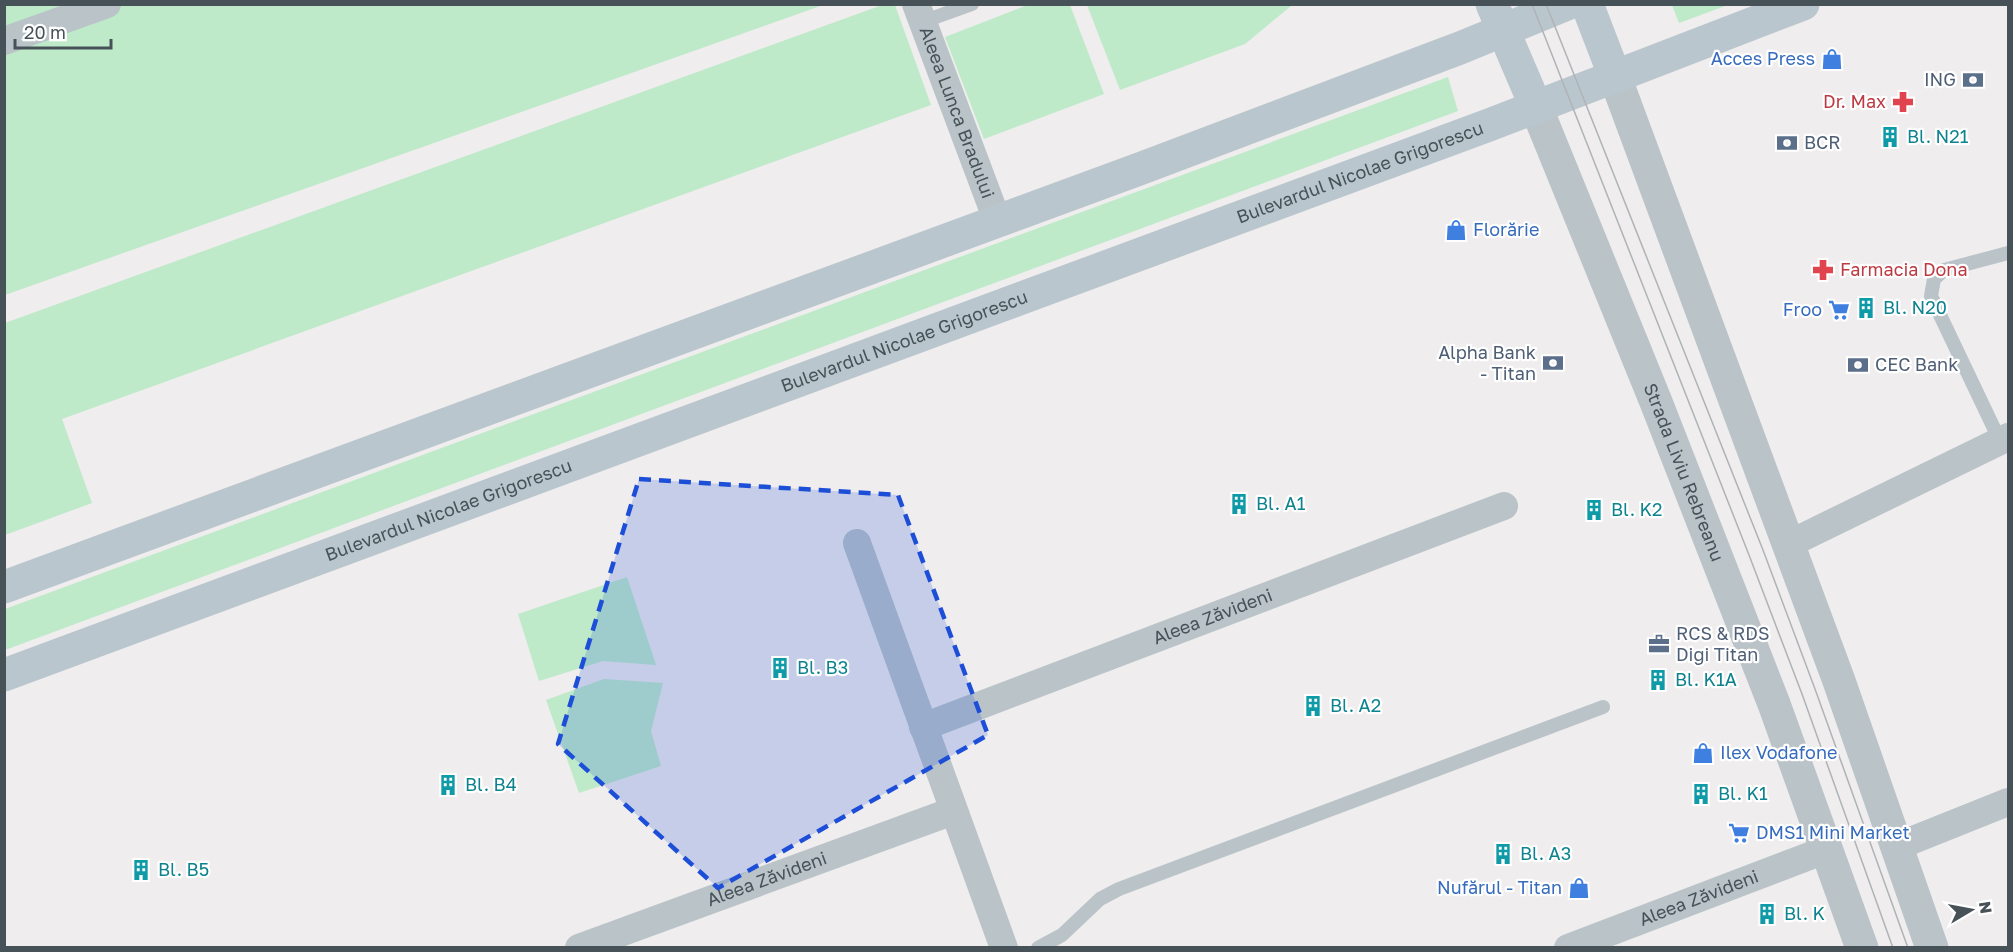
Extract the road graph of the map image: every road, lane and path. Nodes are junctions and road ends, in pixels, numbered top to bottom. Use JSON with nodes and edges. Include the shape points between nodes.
{"nodes":[{"id":1,"x":107,"y":4,"type":"edge"},
{"id":2,"x":972,"y":4,"type":"edge"},
{"id":3,"x":1567,"y":4,"type":"edge"},
{"id":4,"x":1587,"y":4,"type":"edge"},
{"id":5,"x":1803,"y":4,"type":"edge"},
{"id":6,"x":919,"y":14,"type":"edge"},
{"id":7,"x":1498,"y":17,"type":"edge"},
{"id":8,"x":4,"y":41,"type":"edge"},
{"id":9,"x":1615,"y":77,"type":"junction"},
{"id":10,"x":1536,"y":107,"type":"junction"},
{"id":11,"x":997,"y":220,"type":"junction"},
{"id":12,"x":2008,"y":253,"type":"edge"},
{"id":13,"x":2004,"y":439,"type":"edge"},
{"id":14,"x":1504,"y":506,"type":"dead end"},
{"id":15,"x":857,"y":543,"type":"dead end"},
{"id":16,"x":1789,"y":544,"type":"junction"},
{"id":17,"x":4,"y":587,"type":"edge"},
{"id":18,"x":4,"y":675,"type":"edge"},
{"id":19,"x":1603,"y":707,"type":"dead end"},
{"id":20,"x":923,"y":727,"type":"junction"},
{"id":21,"x":2008,"y":802,"type":"edge"},
{"id":22,"x":953,"y":811,"type":"junction"},
{"id":23,"x":1898,"y":846,"type":"junction"},
{"id":24,"x":1828,"y":849,"type":"junction"},
{"id":25,"x":1582,"y":945,"type":"edge"},
{"id":26,"x":579,"y":948,"type":"edge"},
{"id":27,"x":1004,"y":948,"type":"edge"},
{"id":28,"x":1038,"y":948,"type":"edge"},
{"id":29,"x":1862,"y":948,"type":"edge"},
{"id":30,"x":1932,"y":948,"type":"edge"}],
"edges":[{"from":1,"to":8,"type":"street"},
{"from":2,"to":6,"type":"lane"},
{"from":3,"to":7,"type":"main road"},
{"from":4,"to":9,"type":"main road"},
{"from":5,"to":9,"type":"main road","name":"Bulevardul Nicolae Grigorescu"},
{"from":6,"to":11,"type":"street","name":"Aleea Lunca Bradului"},
{"from":7,"to":10,"type":"main road","name":"Strada Liviu Rebreanu"},
{"from":7,"to":11,"type":"main road","via":[[1153,164]]},
{"from":9,"to":10,"type":"main road","name":"Bulevardul Nicolae Grigorescu"},
{"from":9,"to":16,"type":"street"},
{"from":10,"to":18,"type":"main road","name":"Bulevardul Nicolae Grigorescu"},
{"from":10,"to":24,"type":"street","name":"Strada Liviu Rebreanu","via":[[1656,402]]},
{"from":11,"to":17,"type":"main road"},
{"from":12,"to":13,"type":"lane","via":[[1944,270],[1934,279],[1931,296]]},
{"from":13,"to":16,"type":"street"},
{"from":14,"to":20,"type":"street","name":"Aleea Zăvideni"},
{"from":15,"to":20,"type":"street"},
{"from":16,"to":23,"type":"street"},
{"from":19,"to":28,"type":"lane","via":[[1119,889],[1100,899],[1062,934]]},
{"from":20,"to":22,"type":"street"},
{"from":21,"to":23,"type":"street"},
{"from":22,"to":26,"type":"street","name":"Aleea Zăvideni"},
{"from":22,"to":27,"type":"street"},
{"from":23,"to":30,"type":"street"},
{"from":24,"to":25,"type":"street","name":"Aleea Zăvideni"},
{"from":24,"to":29,"type":"street","name":"Strada Liviu Rebreanu"}]}
